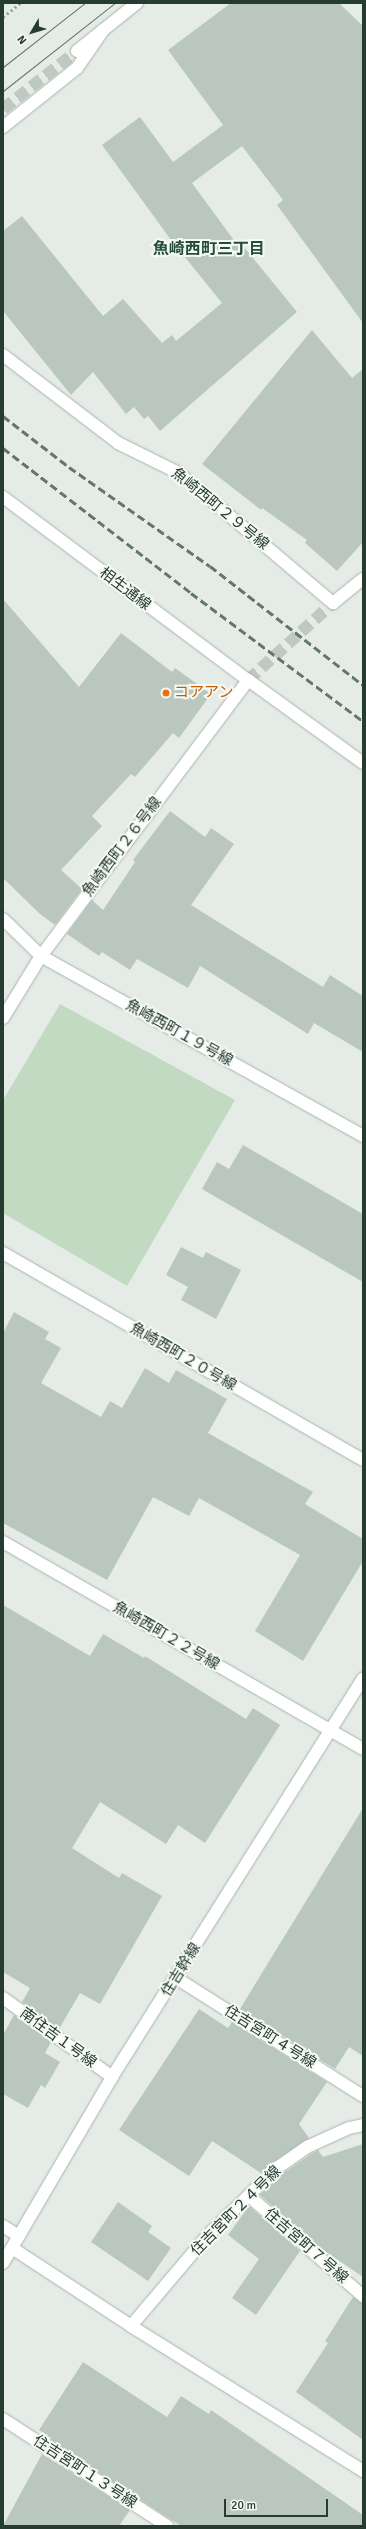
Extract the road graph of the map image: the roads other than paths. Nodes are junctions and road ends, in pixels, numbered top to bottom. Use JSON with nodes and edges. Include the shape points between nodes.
{"nodes":[{"id":1,"x":137,"y":3,"type":"edge"},
{"id":2,"x":104,"y":29,"type":"junction"},
{"id":3,"x":76,"y":51,"type":"tunnel mouth"},
{"id":4,"x":3,"y":127,"type":"edge"},
{"id":5,"x":3,"y":355,"type":"edge"},
{"id":6,"x":5,"y":502,"type":"edge"},
{"id":7,"x":363,"y":579,"type":"edge"},
{"id":8,"x":248,"y":680,"type":"junction"},
{"id":9,"x":363,"y":763,"type":"edge"},
{"id":10,"x":3,"y":919,"type":"edge"},
{"id":11,"x":41,"y":956,"type":"junction"},
{"id":12,"x":3,"y":1018,"type":"edge"},
{"id":13,"x":363,"y":1136,"type":"edge"},
{"id":14,"x":3,"y":1254,"type":"edge"},
{"id":15,"x":363,"y":1460,"type":"edge"},
{"id":16,"x":3,"y":1542,"type":"edge"},
{"id":17,"x":363,"y":1679,"type":"edge"},
{"id":18,"x":329,"y":1730,"type":"junction"},
{"id":19,"x":363,"y":1749,"type":"edge"},
{"id":20,"x":176,"y":1978,"type":"junction"},
{"id":21,"x":3,"y":1998,"type":"edge"},
{"id":22,"x":112,"y":2077,"type":"junction"},
{"id":23,"x":363,"y":2096,"type":"edge"},
{"id":24,"x":363,"y":2125,"type":"edge"},
{"id":25,"x":249,"y":2196,"type":"junction"},
{"id":26,"x":3,"y":2226,"type":"edge"},
{"id":27,"x":19,"y":2236,"type":"junction"},
{"id":28,"x":12,"y":2248,"type":"junction"},
{"id":29,"x":3,"y":2263,"type":"edge"},
{"id":30,"x":363,"y":2296,"type":"edge"},
{"id":31,"x":131,"y":2326,"type":"junction"},
{"id":32,"x":3,"y":2419,"type":"edge"},
{"id":33,"x":363,"y":2471,"type":"edge"},
{"id":34,"x":167,"y":2526,"type":"edge"}],
"edges":[{"from":1,"to":2,"type":"street"},
{"from":2,"to":3,"type":"street"},
{"from":2,"to":4,"type":"street","via":[[77,68]]},
{"from":5,"to":7,"type":"street","name":"魚崎西町２９号線","via":[[118,443],[180,473],[333,604]]},
{"from":6,"to":8,"type":"street","name":"相生通線"},
{"from":8,"to":9,"type":"street","name":"相生通線"},
{"from":8,"to":11,"type":"street","name":"魚崎西町２６号線"},
{"from":10,"to":11,"type":"street","name":"魚崎西町１９号線"},
{"from":11,"to":12,"type":"street","name":"魚崎西町２６号線"},
{"from":11,"to":13,"type":"street","name":"魚崎西町１９号線"},
{"from":14,"to":15,"type":"street","name":"魚崎西町２０号線"},
{"from":16,"to":18,"type":"street","name":"魚崎西町２２号線"},
{"from":17,"to":18,"type":"street","name":"住吉幹線"},
{"from":18,"to":19,"type":"street","name":"魚崎西町２２号線"},
{"from":18,"to":20,"type":"street","name":"住吉幹線"},
{"from":20,"to":22,"type":"street","name":"住吉幹線"},
{"from":20,"to":23,"type":"street","name":"住吉宮町４号線"},
{"from":21,"to":22,"type":"street","name":"南住吉１号線"},
{"from":22,"to":27,"type":"street","name":"住吉幹線"},
{"from":24,"to":25,"type":"street","name":"住吉宮町２４号線","via":[[349,2128],[307,2147],[277,2168]]},
{"from":25,"to":30,"type":"street","name":"住吉宮町７号線"},
{"from":25,"to":31,"type":"street","name":"住吉宮町２４号線","via":[[208,2236]]},
{"from":26,"to":27,"type":"street"},
{"from":27,"to":28,"type":"street","name":"住吉幹線"},
{"from":28,"to":29,"type":"street","name":"住吉幹線"},
{"from":28,"to":31,"type":"street"},
{"from":31,"to":33,"type":"street"},
{"from":32,"to":34,"type":"street","name":"住吉宮町１３号線"}]}
